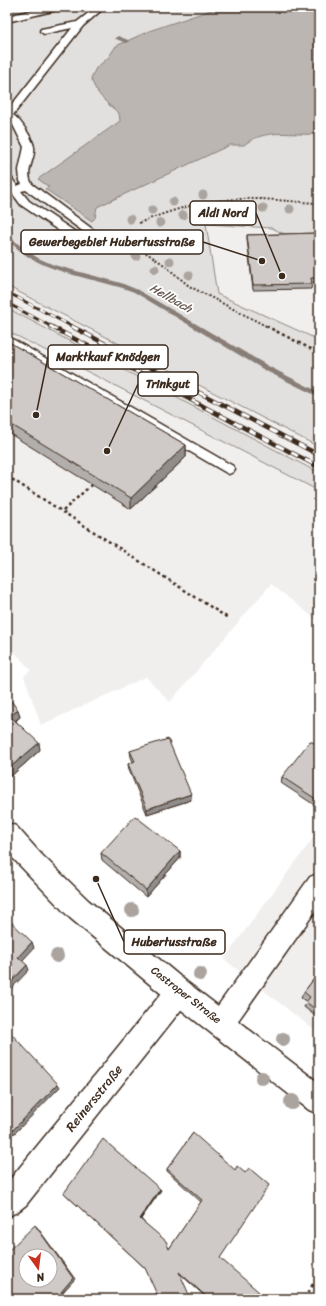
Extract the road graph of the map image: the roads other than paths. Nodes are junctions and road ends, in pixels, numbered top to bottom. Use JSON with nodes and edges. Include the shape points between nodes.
{"nodes":[{"id":1,"x":58,"y":7,"type":"edge"},
{"id":2,"x":101,"y":7,"type":"edge"},
{"id":3,"x":7,"y":19,"type":"edge"},
{"id":4,"x":80,"y":24,"type":"junction"},
{"id":5,"x":44,"y":31,"type":"dead end"},
{"id":6,"x":7,"y":116,"type":"edge"},
{"id":7,"x":7,"y":179,"type":"edge"},
{"id":8,"x":28,"y":186,"type":"junction"},
{"id":9,"x":16,"y":189,"type":"junction"},
{"id":10,"x":93,"y":234,"type":"junction"},
{"id":11,"x":129,"y":235,"type":"road end"},
{"id":12,"x":7,"y":340,"type":"edge"},
{"id":13,"x":229,"y":469,"type":"dead end"},
{"id":14,"x":7,"y":834,"type":"edge"},
{"id":15,"x":319,"y":885,"type":"edge"},
{"id":16,"x":179,"y":992,"type":"junction"},
{"id":17,"x":221,"y":1023,"type":"junction"},
{"id":18,"x":319,"y":1100,"type":"edge"},
{"id":19,"x":7,"y":1202,"type":"edge"}],
"edges":[{"from":1,"to":3,"type":"lane"},
{"from":2,"to":4,"type":"lane"},
{"from":4,"to":5,"type":"lane"},
{"from":4,"to":6,"type":"lane"},
{"from":6,"to":8,"type":"lane","via":[[16,121],[29,147],[24,170]]},
{"from":7,"to":9,"type":"lane"},
{"from":8,"to":9,"type":"lane"},
{"from":8,"to":10,"type":"lane"},
{"from":9,"to":10,"type":"lane","via":[[25,203],[75,237]]},
{"from":10,"to":11,"type":"lane"},
{"from":12,"to":13,"type":"lane"},
{"from":14,"to":16,"type":"main road","name":"Castroper Straße","via":[[79,909]]},
{"from":15,"to":17,"type":"main road"},
{"from":16,"to":17,"type":"main road","name":"Castroper Straße"},
{"from":16,"to":19,"type":"main road","name":"Reinersstraße","via":[[16,1195]]},
{"from":17,"to":18,"type":"main road","name":"Castroper Straße"}]}
